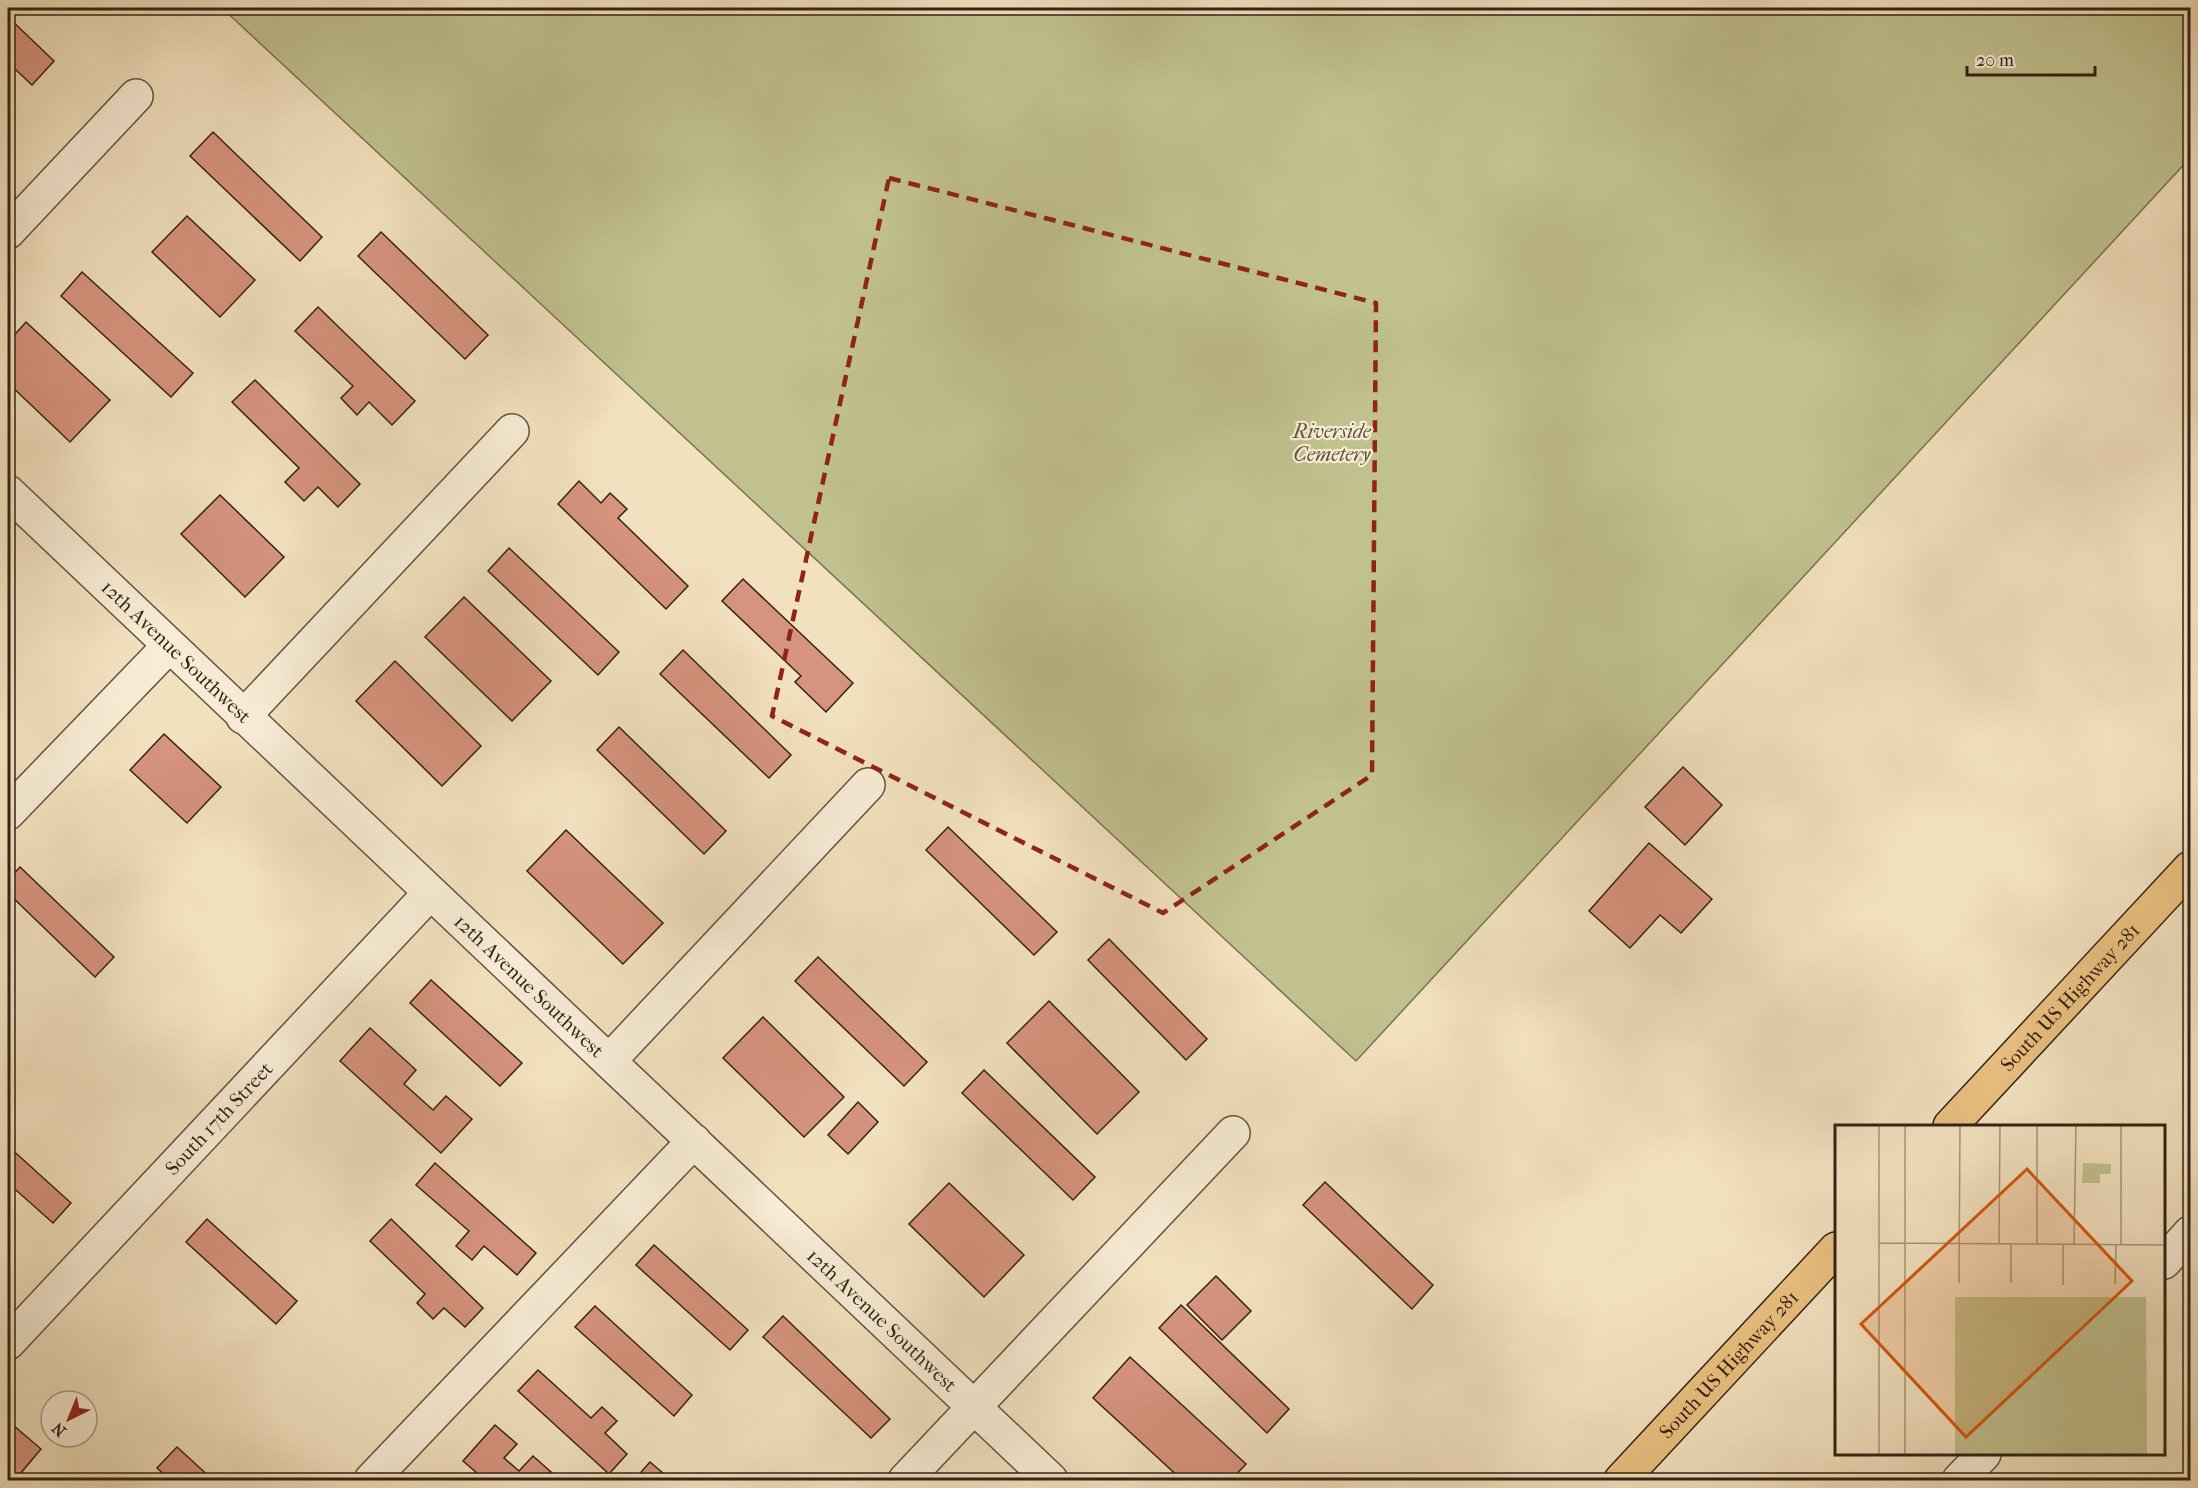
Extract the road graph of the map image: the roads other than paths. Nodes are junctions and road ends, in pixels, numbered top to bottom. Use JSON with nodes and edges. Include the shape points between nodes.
{"nodes":[{"id":1,"x":136,"y":96,"type":"dead end"},
{"id":2,"x":8,"y":232,"type":"edge"},
{"id":3,"x":512,"y":431,"type":"dead end"},
{"id":4,"x":8,"y":492,"type":"edge"},
{"id":5,"x":169,"y":646,"type":"junction"},
{"id":6,"x":243,"y":717,"type":"junction"},
{"id":7,"x":868,"y":785,"type":"dead end"},
{"id":8,"x":8,"y":813,"type":"edge"},
{"id":9,"x":2190,"y":868,"type":"edge"},
{"id":10,"x":429,"y":893,"type":"junction"},
{"id":11,"x":609,"y":1060,"type":"junction"},
{"id":12,"x":1951,"y":1125,"type":"edge"},
{"id":13,"x":1233,"y":1132,"type":"dead end"},
{"id":14,"x":694,"y":1140,"type":"junction"},
{"id":15,"x":2190,"y":1233,"type":"edge"},
{"id":16,"x":1835,"y":1249,"type":"edge"},
{"id":17,"x":2165,"y":1260,"type":"edge"},
{"id":18,"x":8,"y":1343,"type":"edge"},
{"id":19,"x":975,"y":1407,"type":"junction"},
{"id":20,"x":1983,"y":1455,"type":"edge"},
{"id":21,"x":371,"y":1480,"type":"edge"},
{"id":22,"x":905,"y":1480,"type":"edge"},
{"id":23,"x":1051,"y":1480,"type":"edge"},
{"id":24,"x":1621,"y":1480,"type":"edge"},
{"id":25,"x":1959,"y":1480,"type":"edge"}],
"edges":[{"from":1,"to":2,"type":"street"},
{"from":3,"to":6,"type":"street"},
{"from":4,"to":5,"type":"street","name":"12th Avenue Southwest"},
{"from":5,"to":6,"type":"street","name":"12th Avenue Southwest"},
{"from":5,"to":8,"type":"street"},
{"from":6,"to":10,"type":"street","name":"12th Avenue Southwest"},
{"from":7,"to":11,"type":"street"},
{"from":9,"to":12,"type":"highway","name":"South US Highway 281"},
{"from":10,"to":11,"type":"street","name":"12th Avenue Southwest"},
{"from":10,"to":18,"type":"street","name":"South 17th Street"},
{"from":11,"to":14,"type":"street","name":"12th Avenue Southwest"},
{"from":13,"to":19,"type":"street"},
{"from":14,"to":19,"type":"street","name":"12th Avenue Southwest"},
{"from":14,"to":21,"type":"street"},
{"from":15,"to":17,"type":"street"},
{"from":16,"to":24,"type":"highway","name":"South US Highway 281"},
{"from":19,"to":22,"type":"street"},
{"from":19,"to":23,"type":"street","name":"12th Avenue Southwest"},
{"from":20,"to":25,"type":"street"}]}
